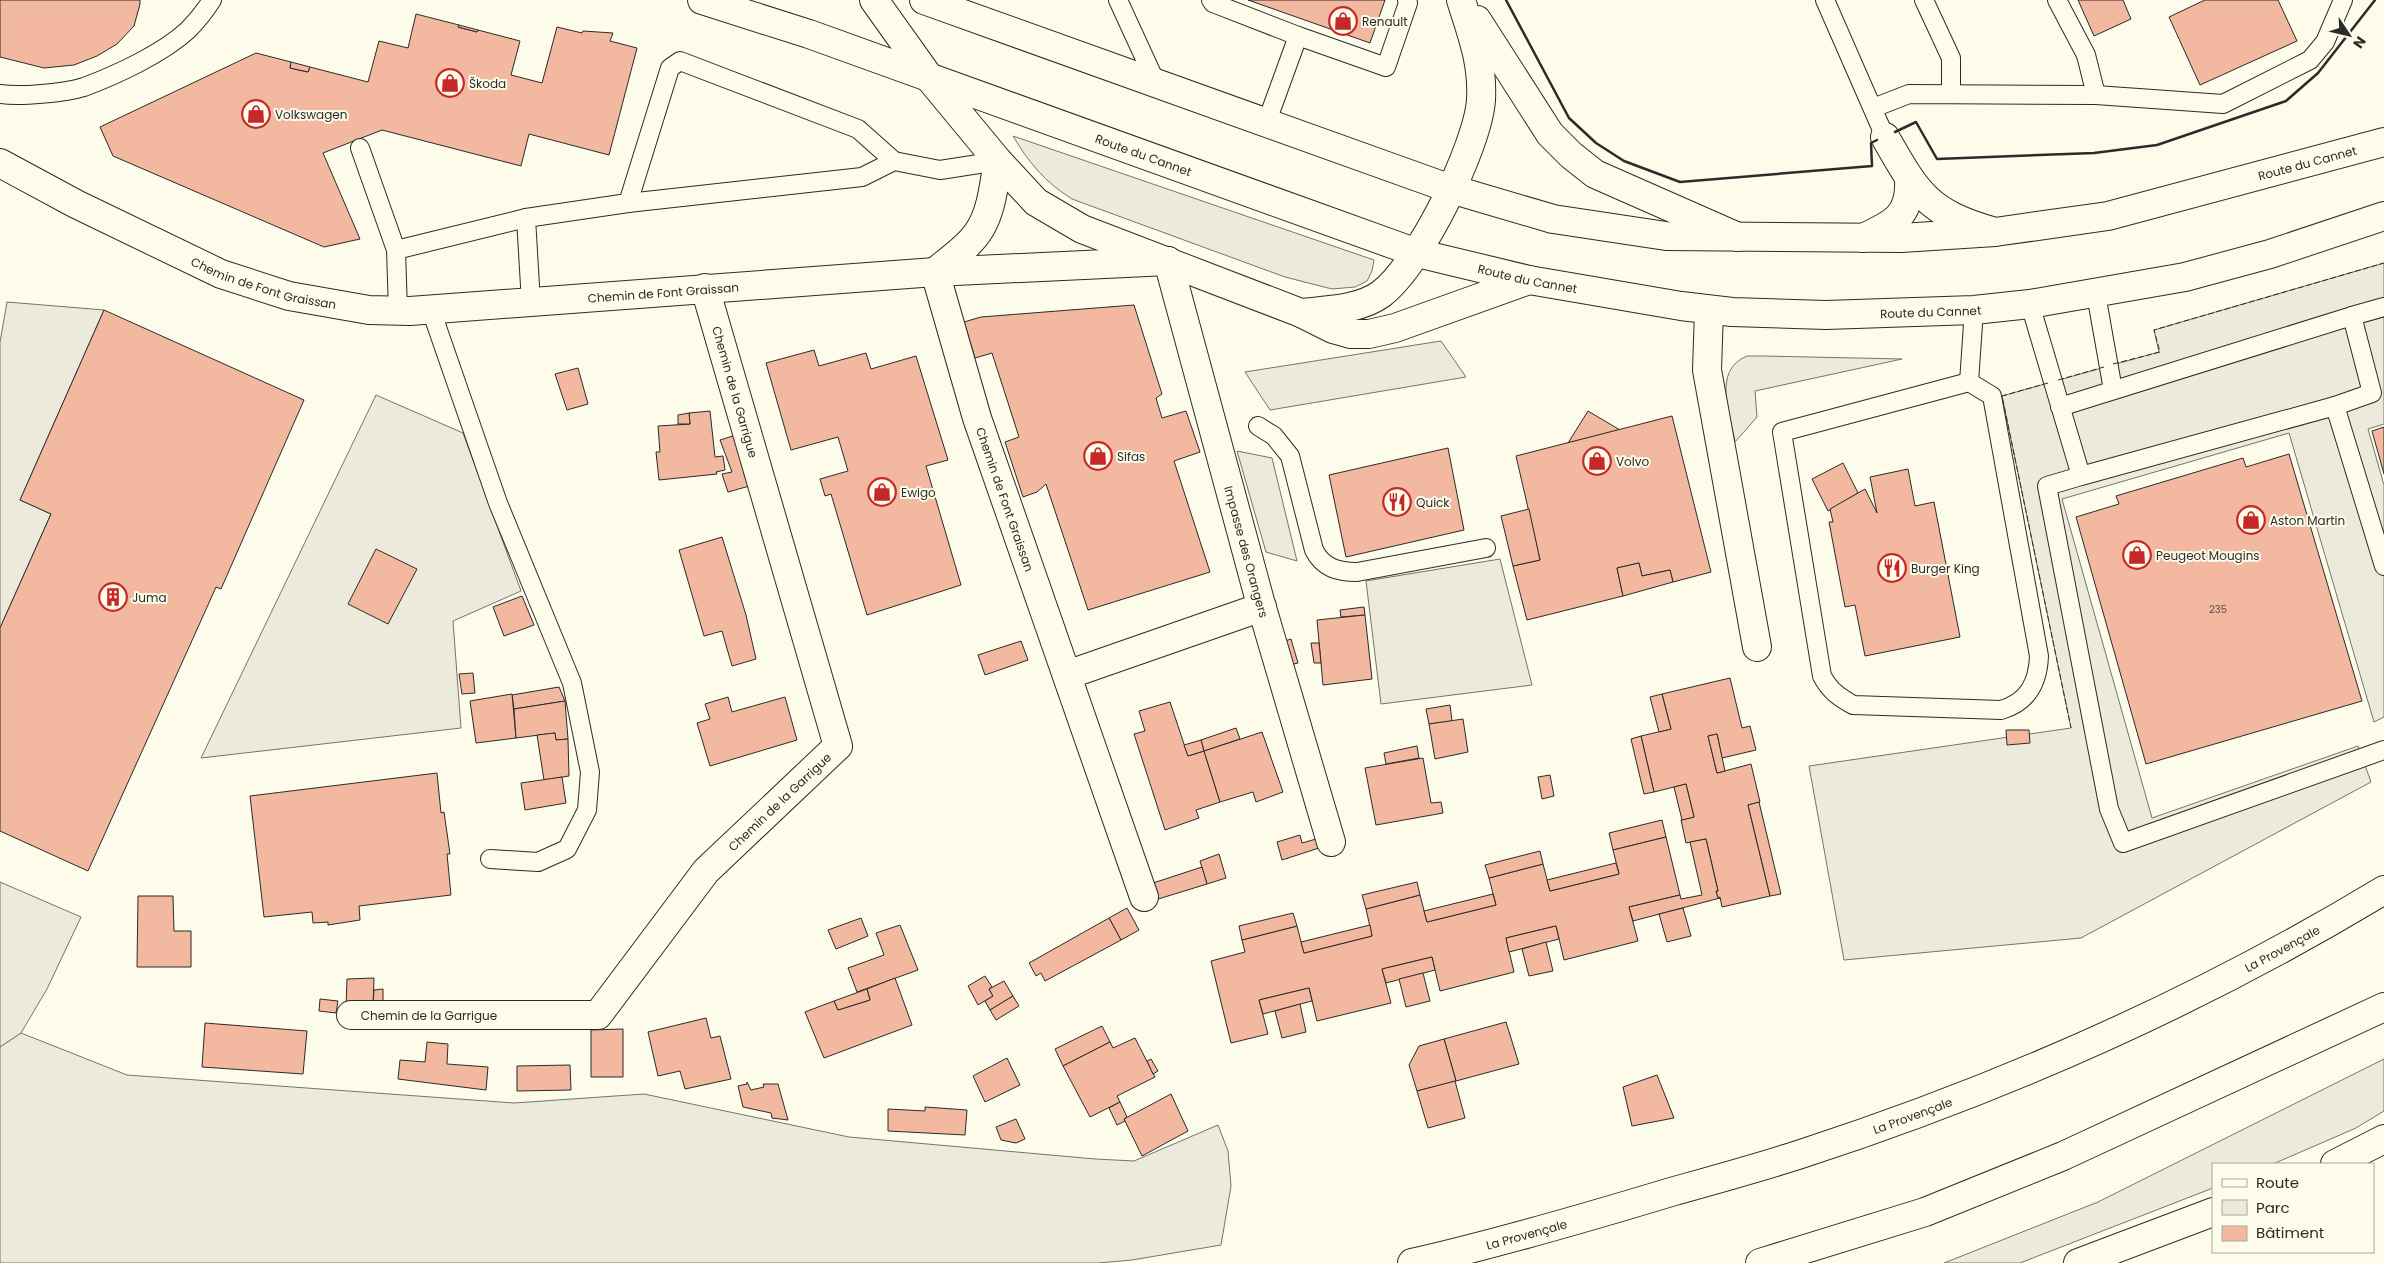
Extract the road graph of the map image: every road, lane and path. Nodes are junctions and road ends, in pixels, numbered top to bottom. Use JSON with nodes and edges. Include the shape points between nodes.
{"nodes":[{"id":1,"x":212,"y":0,"type":"edge"},
{"id":2,"x":702,"y":0,"type":"edge"},
{"id":3,"x":874,"y":0,"type":"edge"},
{"id":4,"x":924,"y":0,"type":"edge"},
{"id":5,"x":1118,"y":0,"type":"edge"},
{"id":6,"x":1211,"y":0,"type":"edge"},
{"id":7,"x":1407,"y":0,"type":"edge"},
{"id":8,"x":1463,"y":0,"type":"edge"},
{"id":9,"x":1825,"y":0,"type":"edge"},
{"id":10,"x":1924,"y":0,"type":"edge"},
{"id":11,"x":2057,"y":0,"type":"edge"},
{"id":12,"x":2343,"y":0,"type":"edge"},
{"id":13,"x":1298,"y":36,"type":"junction"},
{"id":14,"x":931,"y":80,"type":"junction"},
{"id":15,"x":1156,"y":85,"type":"junction"},
{"id":16,"x":0,"y":94,"type":"edge"},
{"id":17,"x":1951,"y":94,"type":"junction"},
{"id":18,"x":2096,"y":95,"type":"junction"},
{"id":19,"x":1873,"y":108,"type":"junction"},
{"id":20,"x":1266,"y":124,"type":"junction"},
{"id":21,"x":1885,"y":136,"type":"joint"},
{"id":22,"x":2384,"y":142,"type":"edge"},
{"id":23,"x":360,"y":148,"type":"dead end"},
{"id":24,"x":894,"y":161,"type":"junction"},
{"id":25,"x":998,"y":162,"type":"junction"},
{"id":26,"x":0,"y":163,"type":"edge"},
{"id":27,"x":1909,"y":180,"type":"junction"},
{"id":28,"x":1451,"y":189,"type":"junction"},
{"id":29,"x":628,"y":203,"type":"junction"},
{"id":30,"x":2384,"y":216,"type":"edge"},
{"id":31,"x":526,"y":218,"type":"junction"},
{"id":32,"x":1995,"y":232,"type":"junction"},
{"id":33,"x":1739,"y":238,"type":"junction"},
{"id":34,"x":1864,"y":238,"type":"junction"},
{"id":35,"x":396,"y":250,"type":"junction"},
{"id":36,"x":1417,"y":253,"type":"junction"},
{"id":37,"x":1168,"y":261,"type":"junction"},
{"id":38,"x":935,"y":272,"type":"junction"},
{"id":39,"x":1528,"y":280,"type":"junction"},
{"id":40,"x":705,"y":288,"type":"junction"},
{"id":41,"x":2096,"y":294,"type":"junction"},
{"id":42,"x":531,"y":303,"type":"junction"},
{"id":43,"x":2030,"y":304,"type":"junction"},
{"id":44,"x":2384,"y":307,"type":"edge"},
{"id":45,"x":431,"y":310,"type":"junction"},
{"id":46,"x":1709,"y":310,"type":"junction"},
{"id":47,"x":1974,"y":310,"type":"junction"},
{"id":48,"x":398,"y":311,"type":"junction"},
{"id":49,"x":1301,"y":313,"type":"junction"},
{"id":50,"x":2352,"y":316,"type":"junction"},
{"id":51,"x":1970,"y":382,"type":"junction"},
{"id":52,"x":2113,"y":390,"type":"junction"},
{"id":53,"x":2378,"y":394,"type":"edge"},
{"id":54,"x":2335,"y":406,"type":"junction"},
{"id":55,"x":2060,"y":407,"type":"junction"},
{"id":56,"x":1258,"y":426,"type":"dead end"},
{"id":57,"x":2081,"y":476,"type":"junction"},
{"id":58,"x":1486,"y":548,"type":"dead end"},
{"id":59,"x":2384,"y":566,"type":"edge"},
{"id":60,"x":1262,"y":607,"type":"junction"},
{"id":61,"x":1757,"y":647,"type":"dead end"},
{"id":62,"x":1067,"y":675,"type":"junction"},
{"id":63,"x":2384,"y":750,"type":"edge"},
{"id":64,"x":1331,"y":842,"type":"dead end"},
{"id":65,"x":490,"y":859,"type":"dead end"},
{"id":66,"x":2384,"y":890,"type":"edge"},
{"id":67,"x":1144,"y":897,"type":"dead end"},
{"id":68,"x":2384,"y":1007,"type":"edge"},
{"id":69,"x":351,"y":1015,"type":"dead end"},
{"id":70,"x":2384,"y":1139,"type":"edge"},
{"id":71,"x":2338,"y":1163,"type":"edge"},
{"id":72,"x":2212,"y":1212,"type":"edge"},
{"id":73,"x":2109,"y":1257,"type":"edge"},
{"id":74,"x":1412,"y":1263,"type":"edge"},
{"id":75,"x":1760,"y":1263,"type":"edge"},
{"id":76,"x":2078,"y":1263,"type":"edge"}],
"edges":[{"from":1,"to":16,"type":"lane","via":[[187,31],[157,52],[82,87],[12,96]]},
{"from":2,"to":14,"type":"main road","name":"Route du Cannet","via":[[809,34]]},
{"from":3,"to":14,"type":"main road"},
{"from":4,"to":15,"type":"main road","name":"Route du Cannet"},
{"from":5,"to":15,"type":"lane"},
{"from":6,"to":13,"type":"lane","via":[[1213,4]]},
{"from":7,"to":13,"type":"lane","via":[[1386,67]]},
{"from":8,"to":28,"type":"main road","via":[[1480,63],[1481,102],[1471,142]]},
{"from":8,"to":33,"type":"main road","via":[[1550,134],[1571,155],[1595,174]]},
{"from":9,"to":19,"type":"lane"},
{"from":10,"to":17,"type":"lane","via":[[1951,58]]},
{"from":11,"to":18,"type":"lane","via":[[2086,54]]},
{"from":12,"to":18,"type":"lane","via":[[2325,42],[2310,60],[2223,104]]},
{"from":13,"to":20,"type":"lane"},
{"from":14,"to":25,"type":"main road"},
{"from":14,"to":36,"type":"main road","name":"Route du Cannet"},
{"from":15,"to":20,"type":"main road","name":"Route du Cannet"},
{"from":17,"to":18,"type":"lane"},
{"from":17,"to":19,"type":"lane","via":[[1908,94]]},
{"from":19,"to":21,"type":"lane"},
{"from":20,"to":28,"type":"main road","name":"Route du Cannet"},
{"from":21,"to":27,"type":"main road"},
{"from":22,"to":32,"type":"main road","name":"Route du Cannet","via":[[2108,216]]},
{"from":23,"to":35,"type":"lane"},
{"from":24,"to":25,"type":"lane","via":[[940,170]]},
{"from":24,"to":29,"type":"lane","via":[[862,177]]},
{"from":24,"to":29,"type":"lane","via":[[858,129],[680,61],[670,68]]},
{"from":25,"to":37,"type":"main road","via":[[1036,202],[1058,216],[1082,229]]},
{"from":25,"to":38,"type":"main road","via":[[988,209],[980,229]]},
{"from":26,"to":48,"type":"main road","name":"Chemin de Font Graissan","via":[[220,274],[288,296],[353,308]]},
{"from":27,"to":32,"type":"main road","via":[[1942,212]]},
{"from":27,"to":34,"type":"main road","via":[[1910,196],[1902,212],[1890,225]]},
{"from":28,"to":33,"type":"main road","name":"Route du Cannet","via":[[1553,218],[1607,228],[1666,236]]},
{"from":28,"to":36,"type":"main road"},
{"from":29,"to":31,"type":"lane"},
{"from":30,"to":41,"type":"main road","name":"Route du Cannet","via":[[2270,254],[2185,277]]},
{"from":31,"to":35,"type":"lane"},
{"from":31,"to":42,"type":"lane"},
{"from":32,"to":34,"type":"main road","name":"Route du Cannet"},
{"from":33,"to":34,"type":"main road","name":"Route du Cannet"},
{"from":35,"to":48,"type":"lane"},
{"from":36,"to":39,"type":"main road","name":"Route du Cannet"},
{"from":36,"to":49,"type":"main road","via":[[1382,294],[1359,305]]},
{"from":37,"to":38,"type":"main road"},
{"from":37,"to":49,"type":"main road"},
{"from":37,"to":60,"type":"main road","name":"Impasse des Orangers"},
{"from":38,"to":40,"type":"main road","name":"Chemin de Font Graissan"},
{"from":38,"to":62,"type":"main road","name":"Chemin de Font Graissan","via":[[977,418]]},
{"from":39,"to":46,"type":"main road","name":"Route du Cannet"},
{"from":39,"to":49,"type":"main road","via":[[1395,328],[1369,334],[1333,329]]},
{"from":40,"to":42,"type":"main road","name":"Chemin de Font Graissan"},
{"from":40,"to":69,"type":"main road","name":"Chemin de la Garrigue","via":[[838,746],[706,872],[598,1015]]},
{"from":41,"to":43,"type":"main road","name":"Route du Cannet"},
{"from":41,"to":52,"type":"lane"},
{"from":42,"to":45,"type":"main road","name":"Chemin de Font Graissan"},
{"from":43,"to":47,"type":"main road","name":"Route du Cannet"},
{"from":43,"to":55,"type":"lane"},
{"from":44,"to":50,"type":"lane"},
{"from":45,"to":48,"type":"main road","name":"Chemin de Font Graissan"},
{"from":45,"to":65,"type":"lane","via":[[498,503],[572,683],[590,772],[587,810],[567,849],[538,862]]},
{"from":46,"to":47,"type":"main road","name":"Route du Cannet","via":[[1826,315]]},
{"from":46,"to":61,"type":"main road","via":[[1707,370]]},
{"from":47,"to":51,"type":"lane"},
{"from":50,"to":52,"type":"lane"},
{"from":50,"to":53,"type":"lane"},
{"from":51,"to":51,"type":"lane","via":[[1782,432],[1822,676],[1828,687],[1853,705],[2001,710],[2022,702],[2035,684],[2039,656],[1992,396]]},
{"from":52,"to":55,"type":"lane"},
{"from":53,"to":54,"type":"lane"},
{"from":54,"to":57,"type":"lane"},
{"from":54,"to":59,"type":"lane"},
{"from":55,"to":57,"type":"lane"},
{"from":56,"to":58,"type":"lane","via":[[1274,436],[1290,456],[1314,550],[1319,560],[1330,568],[1358,572]]},
{"from":57,"to":63,"type":"lane","via":[[2047,486],[2109,809],[2123,843]]},
{"from":60,"to":62,"type":"main road"},
{"from":60,"to":64,"type":"main road","name":"Impasse des Orangers"},
{"from":62,"to":67,"type":"main road","name":"Chemin de Font Graissan"},
{"from":66,"to":74,"type":"main road","name":"La Provençale","via":[[2228,979],[2086,1044],[1961,1096],[1802,1154],[1503,1242]]},
{"from":68,"to":75,"type":"main road","via":[[2064,1156],[1924,1212]]},
{"from":70,"to":71,"type":"main road"},
{"from":72,"to":73,"type":"main road"},
{"from":73,"to":76,"type":"main road"}]}
